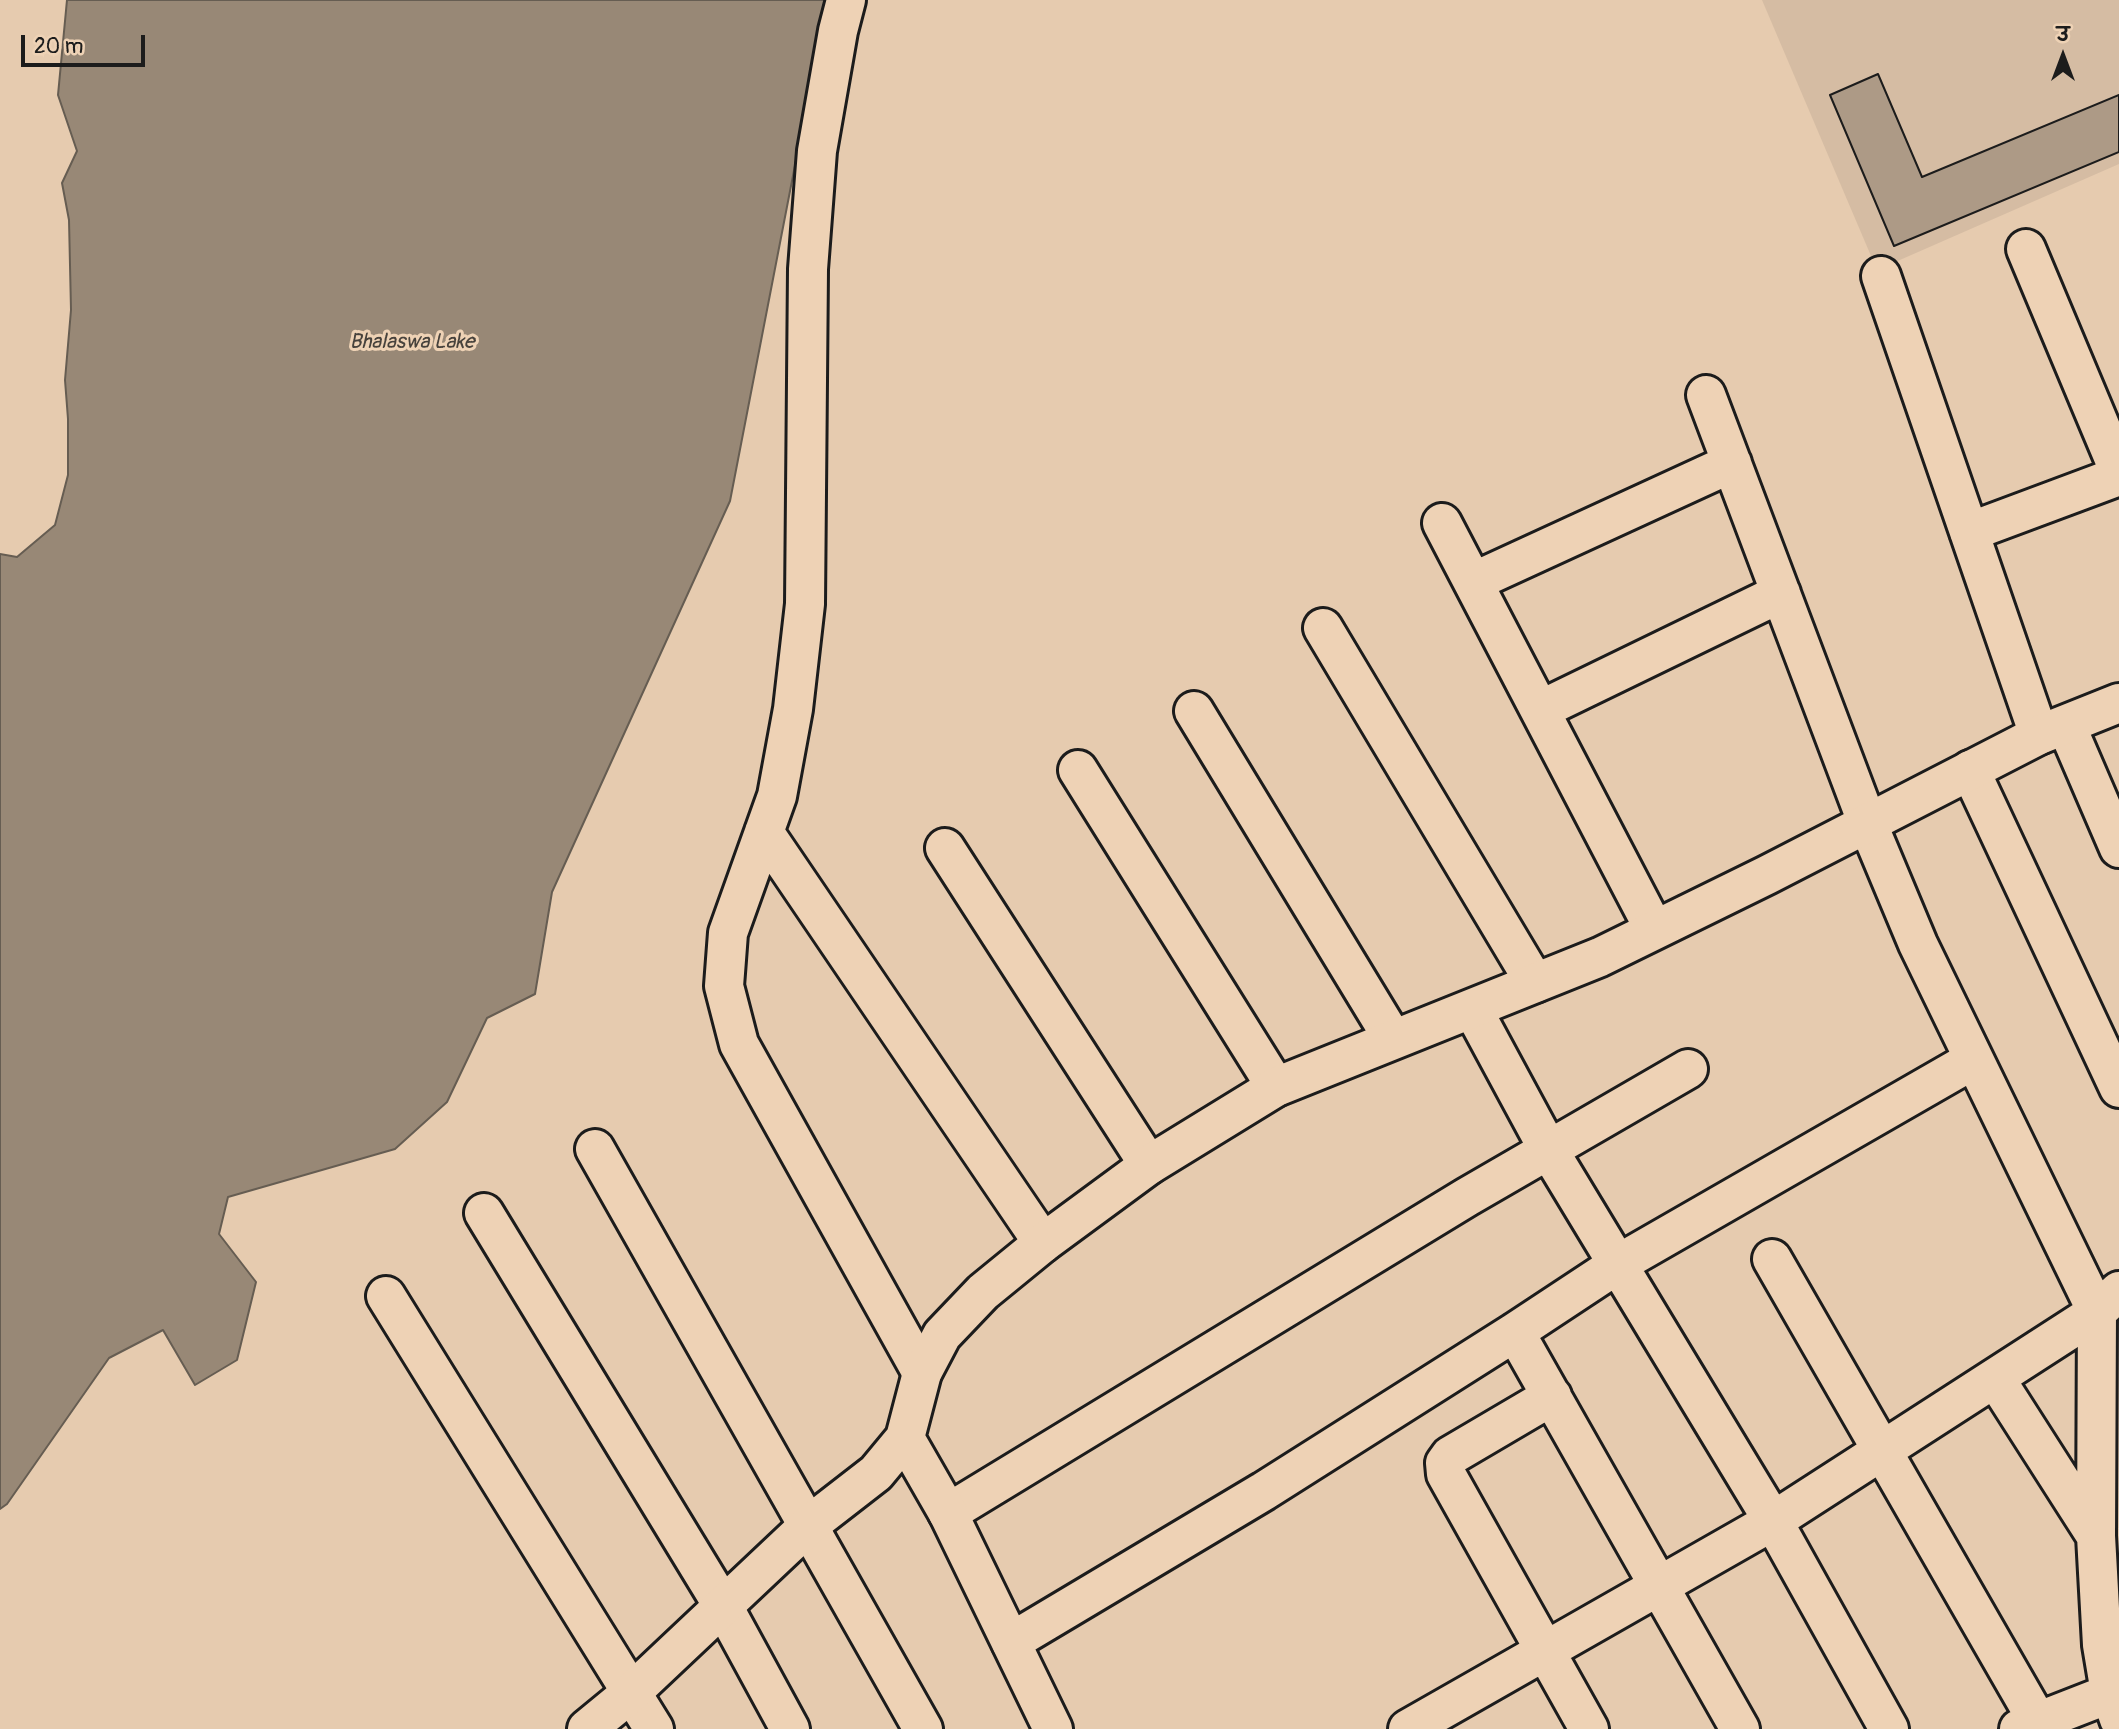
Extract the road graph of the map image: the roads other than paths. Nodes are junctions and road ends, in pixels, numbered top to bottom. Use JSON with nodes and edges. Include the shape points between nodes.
{"nodes":[{"id":1,"x":846,"y":0,"type":"edge"},
{"id":2,"x":2026,"y":249,"type":"dead end"},
{"id":3,"x":1881,"y":276,"type":"dead end"},
{"id":4,"x":1706,"y":396,"type":"dead end"},
{"id":5,"x":1732,"y":463,"type":"junction"},
{"id":6,"x":2119,"y":473,"type":"edge"},
{"id":7,"x":1442,"y":523,"type":"dead end"},
{"id":8,"x":1969,"y":532,"type":"junction"},
{"id":9,"x":1473,"y":582,"type":"junction"},
{"id":10,"x":1781,"y":593,"type":"junction"},
{"id":11,"x":1323,"y":628,"type":"dead end"},
{"id":12,"x":2119,"y":703,"type":"edge"},
{"id":13,"x":1540,"y":710,"type":"junction"},
{"id":14,"x":1194,"y":711,"type":"dead end"},
{"id":15,"x":2053,"y":730,"type":"junction"},
{"id":16,"x":1077,"y":770,"type":"dead end"},
{"id":17,"x":1970,"y":770,"type":"junction"},
{"id":18,"x":1867,"y":822,"type":"junction"},
{"id":19,"x":764,"y":832,"type":"junction"},
{"id":20,"x":945,"y":848,"type":"dead end"},
{"id":21,"x":2119,"y":848,"type":"edge"},
{"id":22,"x":1654,"y":929,"type":"junction"},
{"id":23,"x":1535,"y":984,"type":"junction"},
{"id":24,"x":1473,"y":1010,"type":"junction"},
{"id":25,"x":1394,"y":1039,"type":"junction"},
{"id":26,"x":1973,"y":1060,"type":"junction"},
{"id":27,"x":1688,"y":1069,"type":"dead end"},
{"id":28,"x":1276,"y":1087,"type":"junction"},
{"id":29,"x":2119,"y":1088,"type":"edge"},
{"id":30,"x":595,"y":1149,"type":"dead end"},
{"id":31,"x":1548,"y":1149,"type":"junction"},
{"id":32,"x":1149,"y":1165,"type":"junction"},
{"id":33,"x":484,"y":1213,"type":"dead end"},
{"id":34,"x":1043,"y":1242,"type":"junction"},
{"id":35,"x":1772,"y":1259,"type":"dead end"},
{"id":36,"x":1618,"y":1265,"type":"junction"},
{"id":37,"x":386,"y":1296,"type":"dead end"},
{"id":38,"x":2108,"y":1301,"type":"edge"},
{"id":39,"x":1516,"y":1332,"type":"junction"},
{"id":40,"x":922,"y":1373,"type":"junction"},
{"id":41,"x":1995,"y":1378,"type":"junction"},
{"id":42,"x":1552,"y":1396,"type":"junction"},
{"id":43,"x":905,"y":1438,"type":"junction"},
{"id":44,"x":1884,"y":1450,"type":"junction"},
{"id":45,"x":948,"y":1513,"type":"junction"},
{"id":46,"x":1773,"y":1521,"type":"junction"},
{"id":47,"x":809,"y":1525,"type":"junction"},
{"id":48,"x":2096,"y":1536,"type":"junction"},
{"id":49,"x":1660,"y":1586,"type":"junction"},
{"id":50,"x":723,"y":1606,"type":"junction"},
{"id":51,"x":1011,"y":1642,"type":"junction"},
{"id":52,"x":1546,"y":1650,"type":"junction"},
{"id":53,"x":632,"y":1692,"type":"junction"},
{"id":54,"x":2116,"y":1701,"type":"edge"},
{"id":55,"x":2028,"y":1725,"type":"edge"},
{"id":56,"x":1422,"y":1726,"type":"edge"},
{"id":57,"x":587,"y":1729,"type":"edge"},
{"id":58,"x":654,"y":1729,"type":"edge"},
{"id":59,"x":790,"y":1729,"type":"edge"},
{"id":60,"x":923,"y":1729,"type":"edge"},
{"id":61,"x":1053,"y":1729,"type":"edge"},
{"id":62,"x":1589,"y":1729,"type":"edge"},
{"id":63,"x":1740,"y":1729,"type":"edge"},
{"id":64,"x":1889,"y":1729,"type":"edge"}],
"edges":[{"from":1,"to":19,"type":"street","via":[[817,151],[808,256],[804,604],[793,709],[777,796]]},
{"from":2,"to":6,"type":"street"},
{"from":3,"to":8,"type":"street"},
{"from":4,"to":5,"type":"street"},
{"from":5,"to":9,"type":"street"},
{"from":5,"to":10,"type":"street"},
{"from":6,"to":8,"type":"street"},
{"from":7,"to":9,"type":"street"},
{"from":8,"to":15,"type":"street"},
{"from":9,"to":13,"type":"street"},
{"from":10,"to":13,"type":"street"},
{"from":10,"to":18,"type":"street"},
{"from":11,"to":23,"type":"street"},
{"from":12,"to":15,"type":"street"},
{"from":13,"to":22,"type":"street"},
{"from":14,"to":25,"type":"street"},
{"from":15,"to":17,"type":"street"},
{"from":15,"to":21,"type":"street"},
{"from":16,"to":28,"type":"street"},
{"from":17,"to":18,"type":"street"},
{"from":17,"to":29,"type":"street"},
{"from":18,"to":22,"type":"street"},
{"from":18,"to":26,"type":"street"},
{"from":19,"to":34,"type":"street"},
{"from":19,"to":40,"type":"street","via":[[728,933],[724,986],[739,1044]]},
{"from":20,"to":32,"type":"street"},
{"from":22,"to":23,"type":"street"},
{"from":23,"to":24,"type":"street"},
{"from":24,"to":25,"type":"street"},
{"from":24,"to":31,"type":"street"},
{"from":25,"to":28,"type":"street"},
{"from":26,"to":36,"type":"street"},
{"from":26,"to":38,"type":"street"},
{"from":27,"to":31,"type":"street"},
{"from":28,"to":32,"type":"street"},
{"from":30,"to":47,"type":"street"},
{"from":31,"to":36,"type":"street"},
{"from":31,"to":45,"type":"street"},
{"from":32,"to":34,"type":"street"},
{"from":33,"to":50,"type":"street"},
{"from":34,"to":40,"type":"street","via":[[983,1292],[942,1335]]},
{"from":35,"to":44,"type":"street"},
{"from":36,"to":39,"type":"street"},
{"from":36,"to":46,"type":"street"},
{"from":37,"to":53,"type":"street"},
{"from":38,"to":41,"type":"street"},
{"from":38,"to":48,"type":"street"},
{"from":39,"to":42,"type":"street"},
{"from":39,"to":51,"type":"street","via":[[1264,1491]]},
{"from":40,"to":43,"type":"street"},
{"from":41,"to":44,"type":"street"},
{"from":41,"to":48,"type":"street"},
{"from":42,"to":49,"type":"street"},
{"from":42,"to":52,"type":"street","via":[[1445,1463],[1446,1474]]},
{"from":43,"to":45,"type":"street"},
{"from":43,"to":47,"type":"street","via":[[876,1473]]},
{"from":44,"to":46,"type":"street"},
{"from":44,"to":55,"type":"street"},
{"from":45,"to":51,"type":"street"},
{"from":46,"to":49,"type":"street"},
{"from":46,"to":64,"type":"street"},
{"from":47,"to":50,"type":"street"},
{"from":47,"to":60,"type":"street"},
{"from":48,"to":54,"type":"street","via":[[2102,1645]]},
{"from":49,"to":52,"type":"street"},
{"from":49,"to":63,"type":"street"},
{"from":50,"to":53,"type":"street"},
{"from":50,"to":59,"type":"street"},
{"from":51,"to":61,"type":"street"},
{"from":52,"to":56,"type":"street"},
{"from":52,"to":62,"type":"street"},
{"from":53,"to":57,"type":"street"},
{"from":53,"to":58,"type":"street"},
{"from":54,"to":55,"type":"street"}]}
